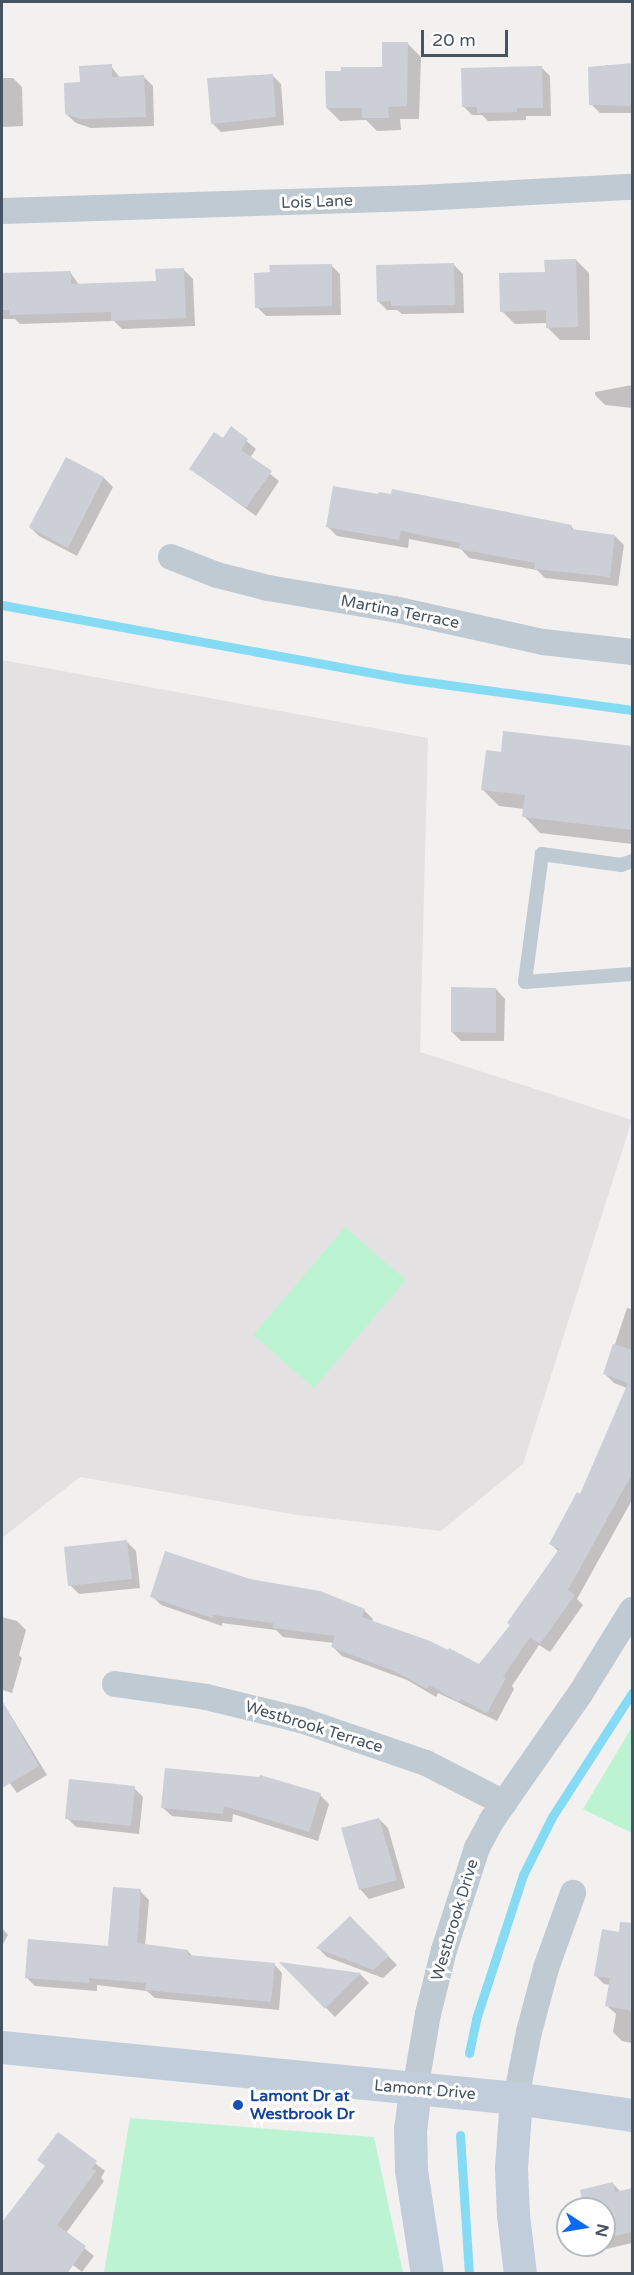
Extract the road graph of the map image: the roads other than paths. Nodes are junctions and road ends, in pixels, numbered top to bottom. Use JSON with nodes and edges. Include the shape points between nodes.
{"nodes":[{"id":1,"x":633,"y":187,"type":"edge"},
{"id":2,"x":2,"y":211,"type":"edge"},
{"id":3,"x":171,"y":557,"type":"dead end"},
{"id":4,"x":633,"y":652,"type":"edge"},
{"id":5,"x":633,"y":861,"type":"edge"},
{"id":6,"x":633,"y":974,"type":"edge"},
{"id":7,"x":633,"y":1610,"type":"edge"},
{"id":8,"x":115,"y":1684,"type":"dead end"},
{"id":9,"x":504,"y":1803,"type":"junction"},
{"id":10,"x":573,"y":1893,"type":"dead end"},
{"id":11,"x":2,"y":2047,"type":"edge"},
{"id":12,"x":415,"y":2090,"type":"junction"},
{"id":13,"x":516,"y":2098,"type":"junction"},
{"id":14,"x":633,"y":2115,"type":"edge"},
{"id":15,"x":427,"y":2274,"type":"edge"},
{"id":16,"x":520,"y":2274,"type":"edge"}],
"edges":[{"from":1,"to":2,"type":"street","name":"Lois Lane"},
{"from":3,"to":4,"type":"street","name":"Martina Terrace","via":[[218,576],[268,588],[394,609],[543,642]]},
{"from":5,"to":6,"type":"lane","via":[[621,864],[542,854],[525,982]]},
{"from":7,"to":9,"type":"street","name":"Westbrook Drive"},
{"from":8,"to":9,"type":"street","name":"Westbrook Terrace","via":[[206,1697],[301,1720],[426,1763]]},
{"from":9,"to":12,"type":"street","name":"Westbrook Drive","via":[[467,1872],[428,2014]]},
{"from":10,"to":13,"type":"street","via":[[546,1968]]},
{"from":11,"to":12,"type":"street","name":"Lamont Drive"},
{"from":12,"to":13,"type":"street","name":"Lamont Drive"},
{"from":12,"to":15,"type":"street","name":"Westbrook Drive","via":[[410,2128],[411,2170]]},
{"from":13,"to":14,"type":"street","name":"Lamont Drive"},
{"from":13,"to":16,"type":"street","via":[[511,2168]]}]}
